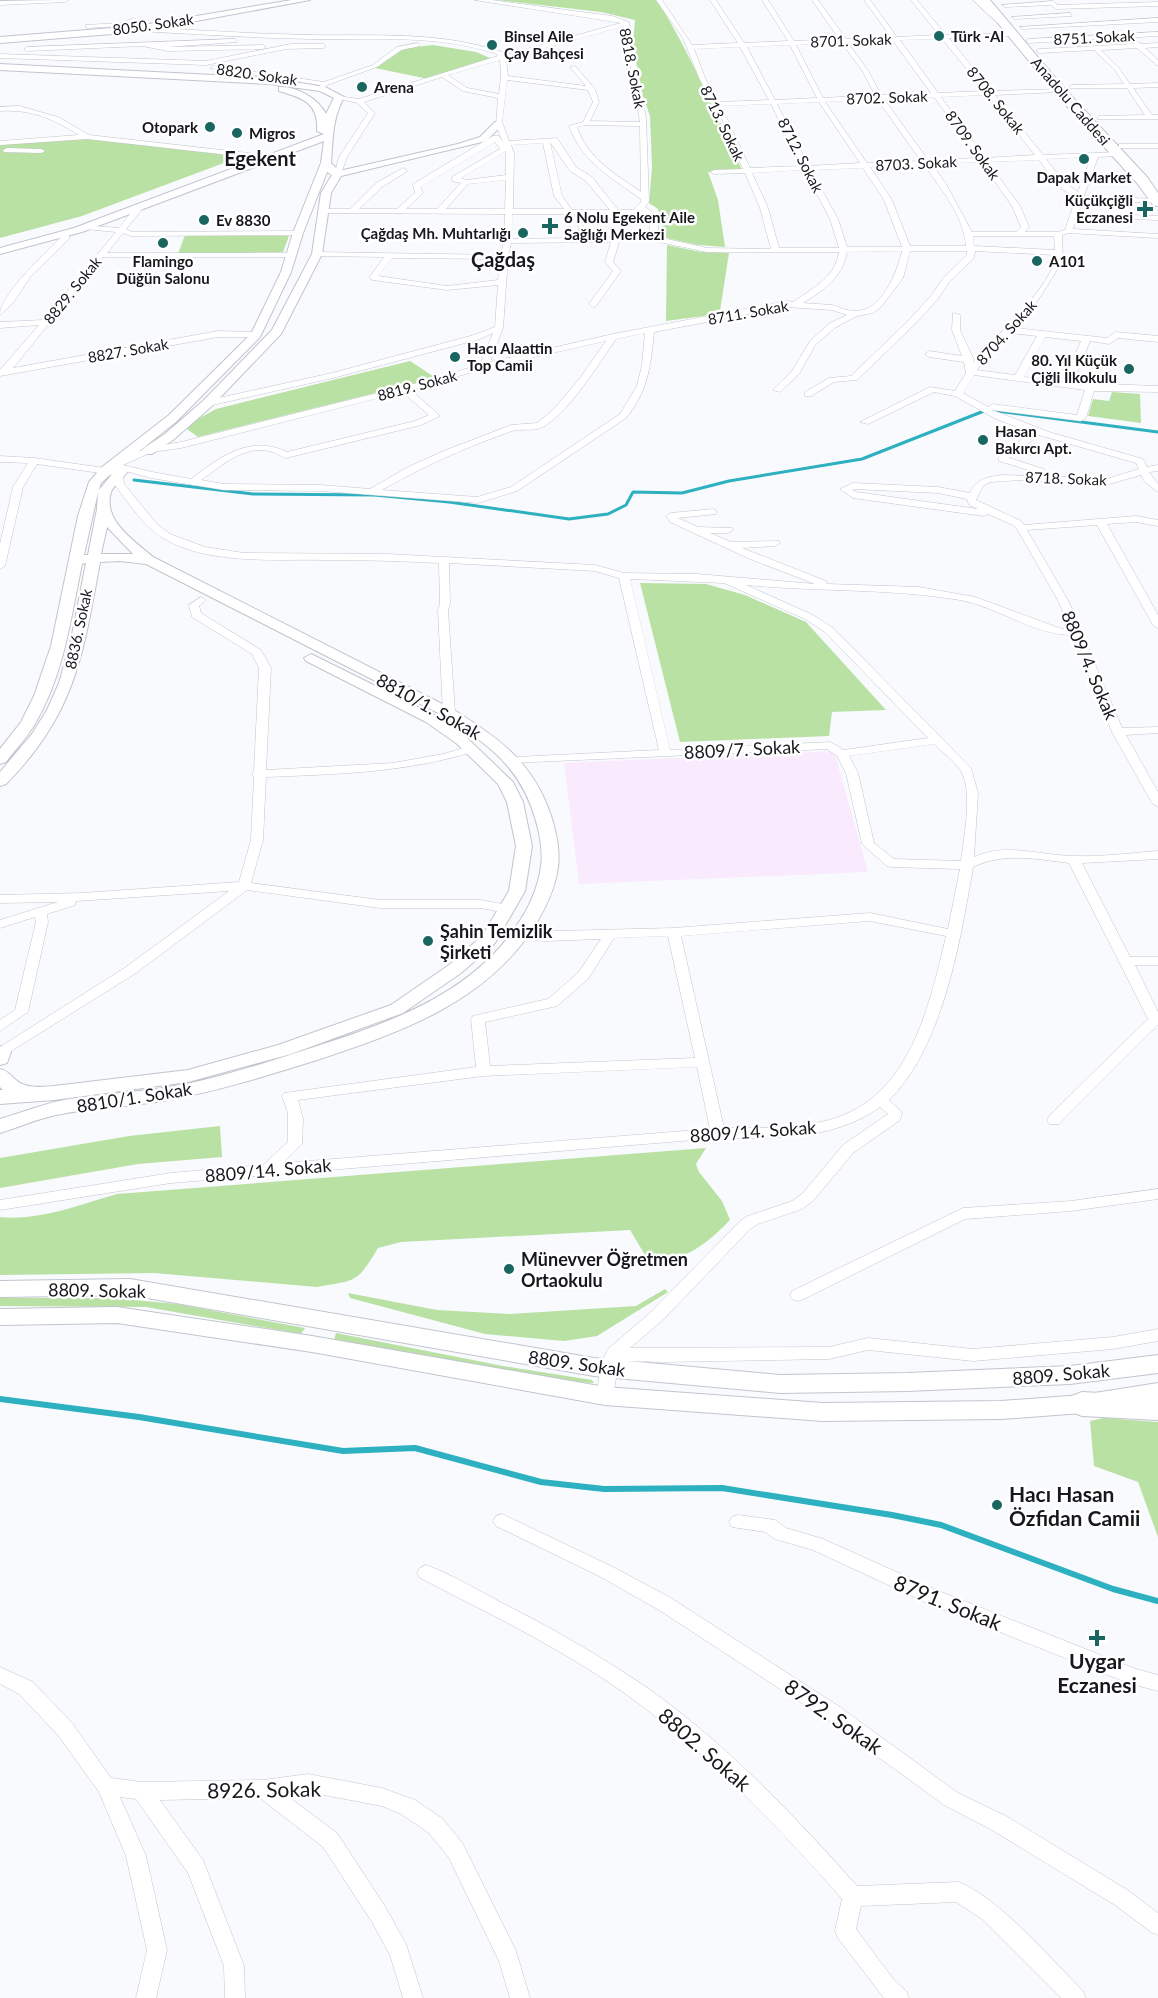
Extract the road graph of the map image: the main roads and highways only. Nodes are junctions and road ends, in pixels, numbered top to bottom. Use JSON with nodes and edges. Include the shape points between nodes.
{"nodes":[{"id":1,"x":984,"y":0,"type":"edge"},
{"id":2,"x":993,"y":0,"type":"edge"},
{"id":3,"x":1022,"y":36,"type":"junction"},
{"id":4,"x":1065,"y":89,"type":"junction"},
{"id":5,"x":1119,"y":150,"type":"junction"},
{"id":6,"x":1158,"y":186,"type":"edge"},
{"id":7,"x":1158,"y":202,"type":"edge"},
{"id":8,"x":1082,"y":1404,"type":"road end"},
{"id":9,"x":1158,"y":1408,"type":"edge"}],
"edges":[{"from":1,"to":3,"type":"highway","name":"Anadolu Caddesi"},
{"from":2,"to":3,"type":"highway","name":"Anadolu Caddesi"},
{"from":3,"to":4,"type":"highway","name":"Anadolu Caddesi"},
{"from":3,"to":4,"type":"highway","name":"Anadolu Caddesi","via":[[1039,51]]},
{"from":4,"to":5,"type":"highway","name":"Anadolu Caddesi"},
{"from":4,"to":5,"type":"highway","name":"Anadolu Caddesi","via":[[1099,118]]},
{"from":5,"to":6,"type":"highway","name":"Anadolu Caddesi"},
{"from":5,"to":7,"type":"highway","name":"Anadolu Caddesi"},
{"from":8,"to":9,"type":"highway"}]}
